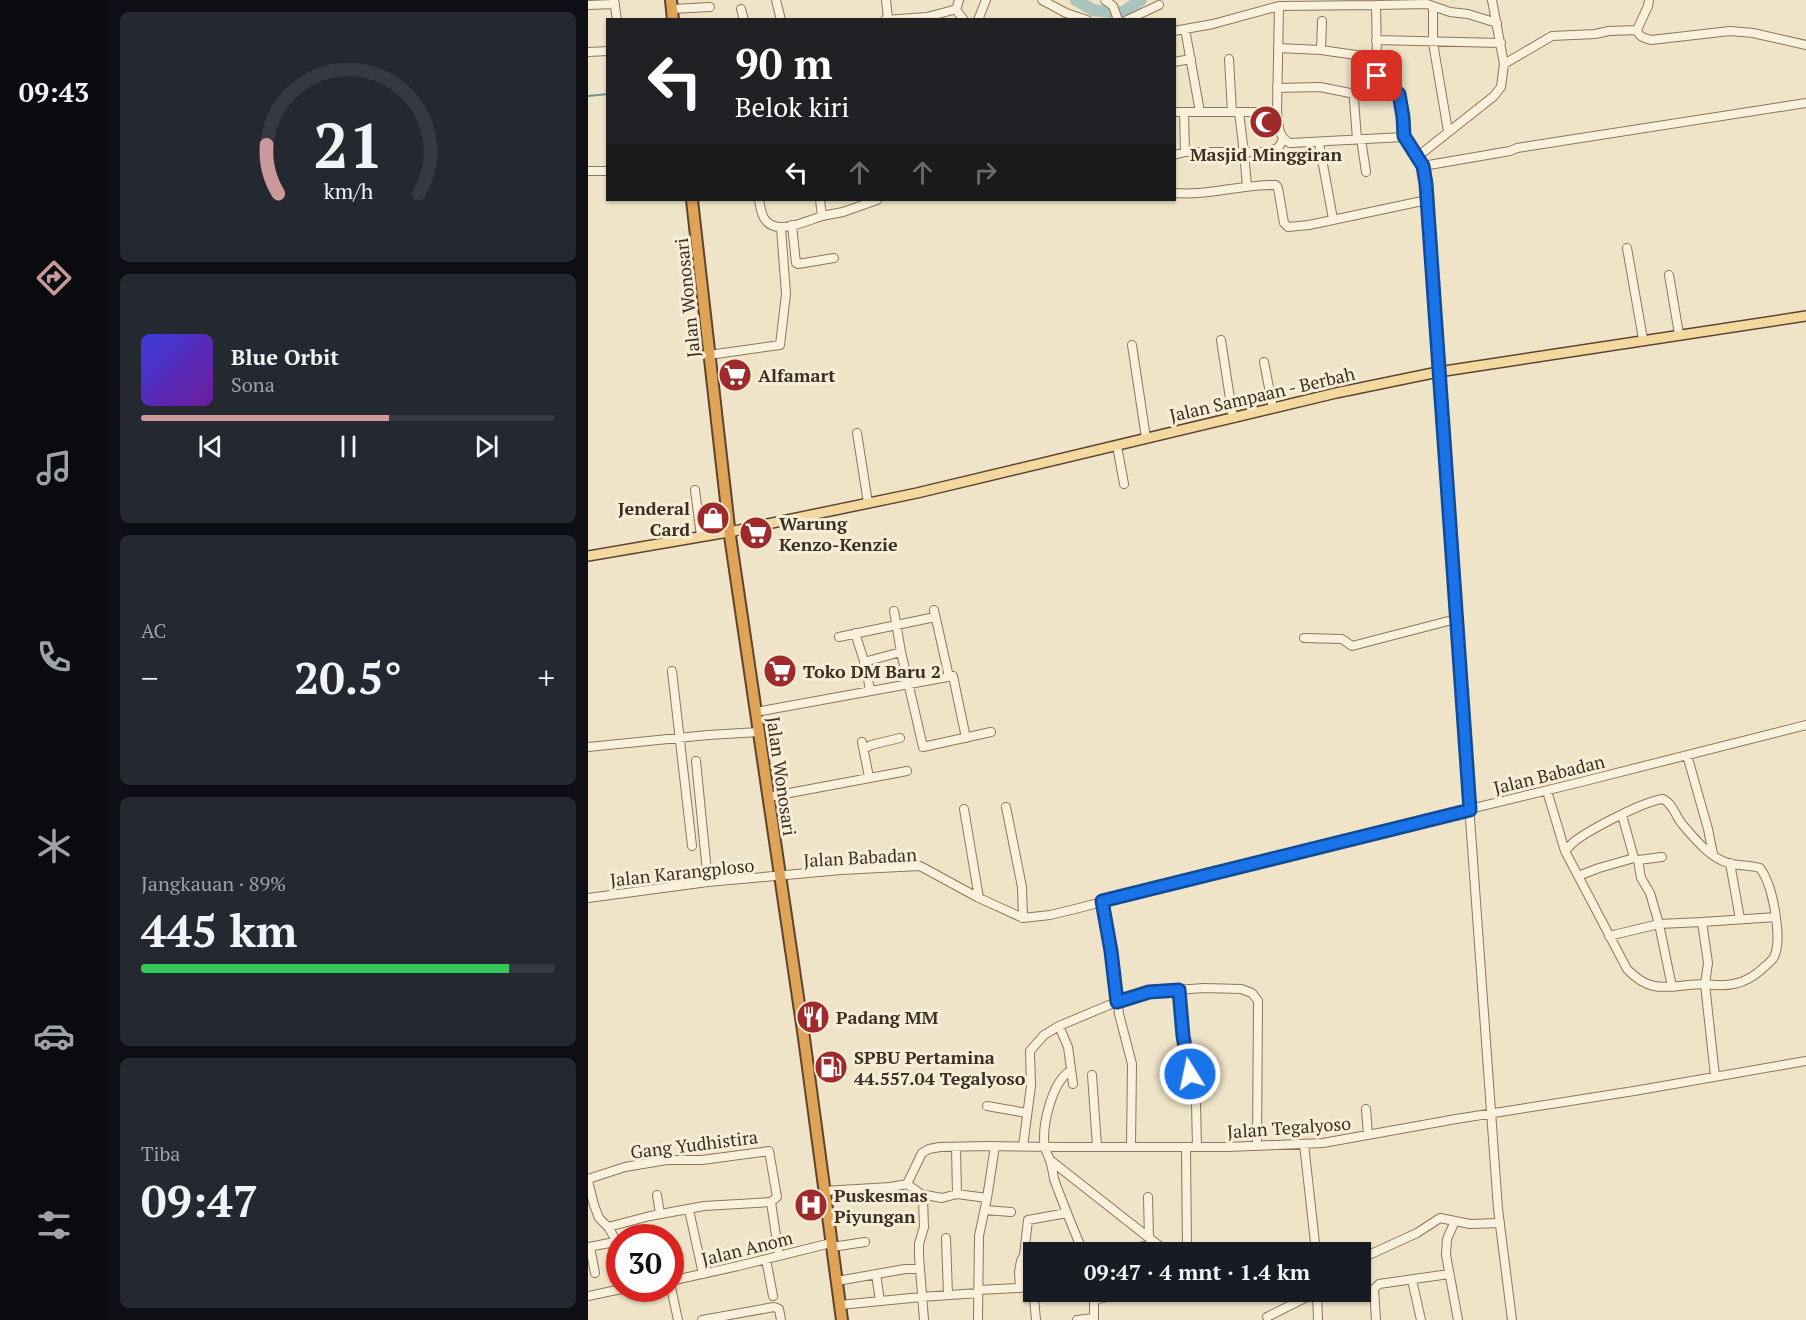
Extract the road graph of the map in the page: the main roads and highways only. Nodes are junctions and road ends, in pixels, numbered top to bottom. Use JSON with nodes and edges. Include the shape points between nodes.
{"nodes":[{"id":1,"x":692,"y":201,"type":"edge"},
{"id":2,"x":1806,"y":316,"type":"edge"},
{"id":3,"x":730,"y":532,"type":"junction"},
{"id":4,"x":588,"y":556,"type":"edge"},
{"id":5,"x":842,"y":1320,"type":"edge"}],
"edges":[{"from":1,"to":3,"type":"highway","name":"Jalan Wonosari"},
{"from":2,"to":3,"type":"main road","name":"Jalan Sampaan - Berbah","via":[[1438,372]]},
{"from":3,"to":4,"type":"main road","name":"Jalan Sampaan - Berbah"},
{"from":3,"to":5,"type":"highway","name":"Jalan Wonosari"}]}
